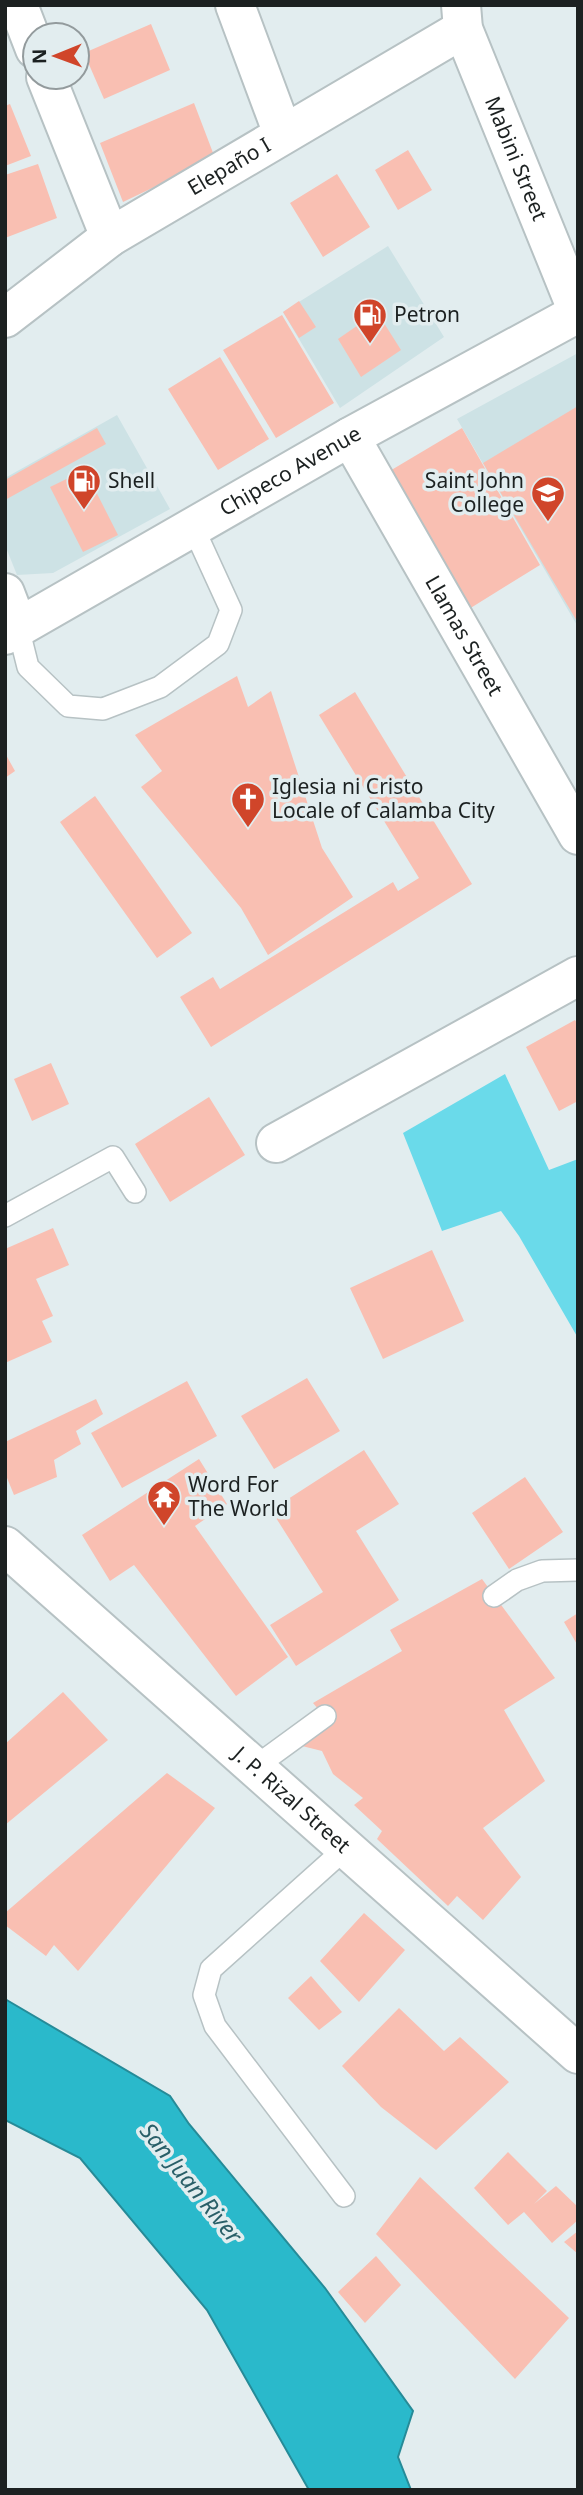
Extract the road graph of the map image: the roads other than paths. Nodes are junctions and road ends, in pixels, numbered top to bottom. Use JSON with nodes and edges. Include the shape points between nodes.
{"nodes":[{"id":1,"x":235,"y":5,"type":"edge"},
{"id":2,"x":462,"y":17,"type":"edge"},
{"id":3,"x":52,"y":91,"type":"edge"},
{"id":4,"x":283,"y":134,"type":"junction"},
{"id":5,"x":110,"y":237,"type":"junction"},
{"id":6,"x":578,"y":313,"type":"edge"},
{"id":7,"x":5,"y":318,"type":"edge"},
{"id":8,"x":350,"y":437,"type":"junction"},
{"id":9,"x":193,"y":527,"type":"junction"},
{"id":10,"x":10,"y":618,"type":"edge"},
{"id":11,"x":578,"y":835,"type":"edge"},
{"id":12,"x":578,"y":976,"type":"edge"},
{"id":13,"x":276,"y":1143,"type":"dead end"},
{"id":14,"x":135,"y":1192,"type":"dead end"},
{"id":15,"x":5,"y":1216,"type":"edge"},
{"id":16,"x":5,"y":1546,"type":"edge"},
{"id":17,"x":578,"y":1570,"type":"edge"},
{"id":18,"x":494,"y":1596,"type":"dead end"},
{"id":19,"x":325,"y":1716,"type":"dead end"},
{"id":20,"x":255,"y":1766,"type":"junction"},
{"id":21,"x":346,"y":1848,"type":"junction"},
{"id":22,"x":578,"y":2054,"type":"edge"},
{"id":23,"x":344,"y":2196,"type":"dead end"}],
"edges":[{"from":1,"to":4,"type":"street"},
{"from":2,"to":4,"type":"street","name":"Elepaño I"},
{"from":2,"to":6,"type":"street","name":"Mabini Street"},
{"from":3,"to":5,"type":"street"},
{"from":4,"to":5,"type":"street","name":"Elepaño I"},
{"from":5,"to":7,"type":"street","name":"Elepaño I"},
{"from":6,"to":8,"type":"street","name":"Chipeco Avenue"},
{"from":8,"to":9,"type":"street","name":"Chipeco Avenue"},
{"from":8,"to":11,"type":"street","name":"Llamas Street"},
{"from":9,"to":10,"type":"street","name":"Chipeco Avenue"},
{"from":9,"to":10,"type":"lane","via":[[231,610],[218,644],[160,687],[103,709],[68,706],[29,667]]},
{"from":12,"to":13,"type":"street"},
{"from":14,"to":15,"type":"lane","via":[[113,1157]]},
{"from":16,"to":20,"type":"street","name":"J. P. Rizal Street"},
{"from":17,"to":18,"type":"lane","via":[[542,1571],[517,1580]]},
{"from":19,"to":20,"type":"lane"},
{"from":20,"to":21,"type":"street","name":"J. P. Rizal Street"},
{"from":21,"to":22,"type":"street","name":"J. P. Rizal Street"},
{"from":21,"to":23,"type":"lane","via":[[211,1969],[204,1995],[215,2026]]}]}
